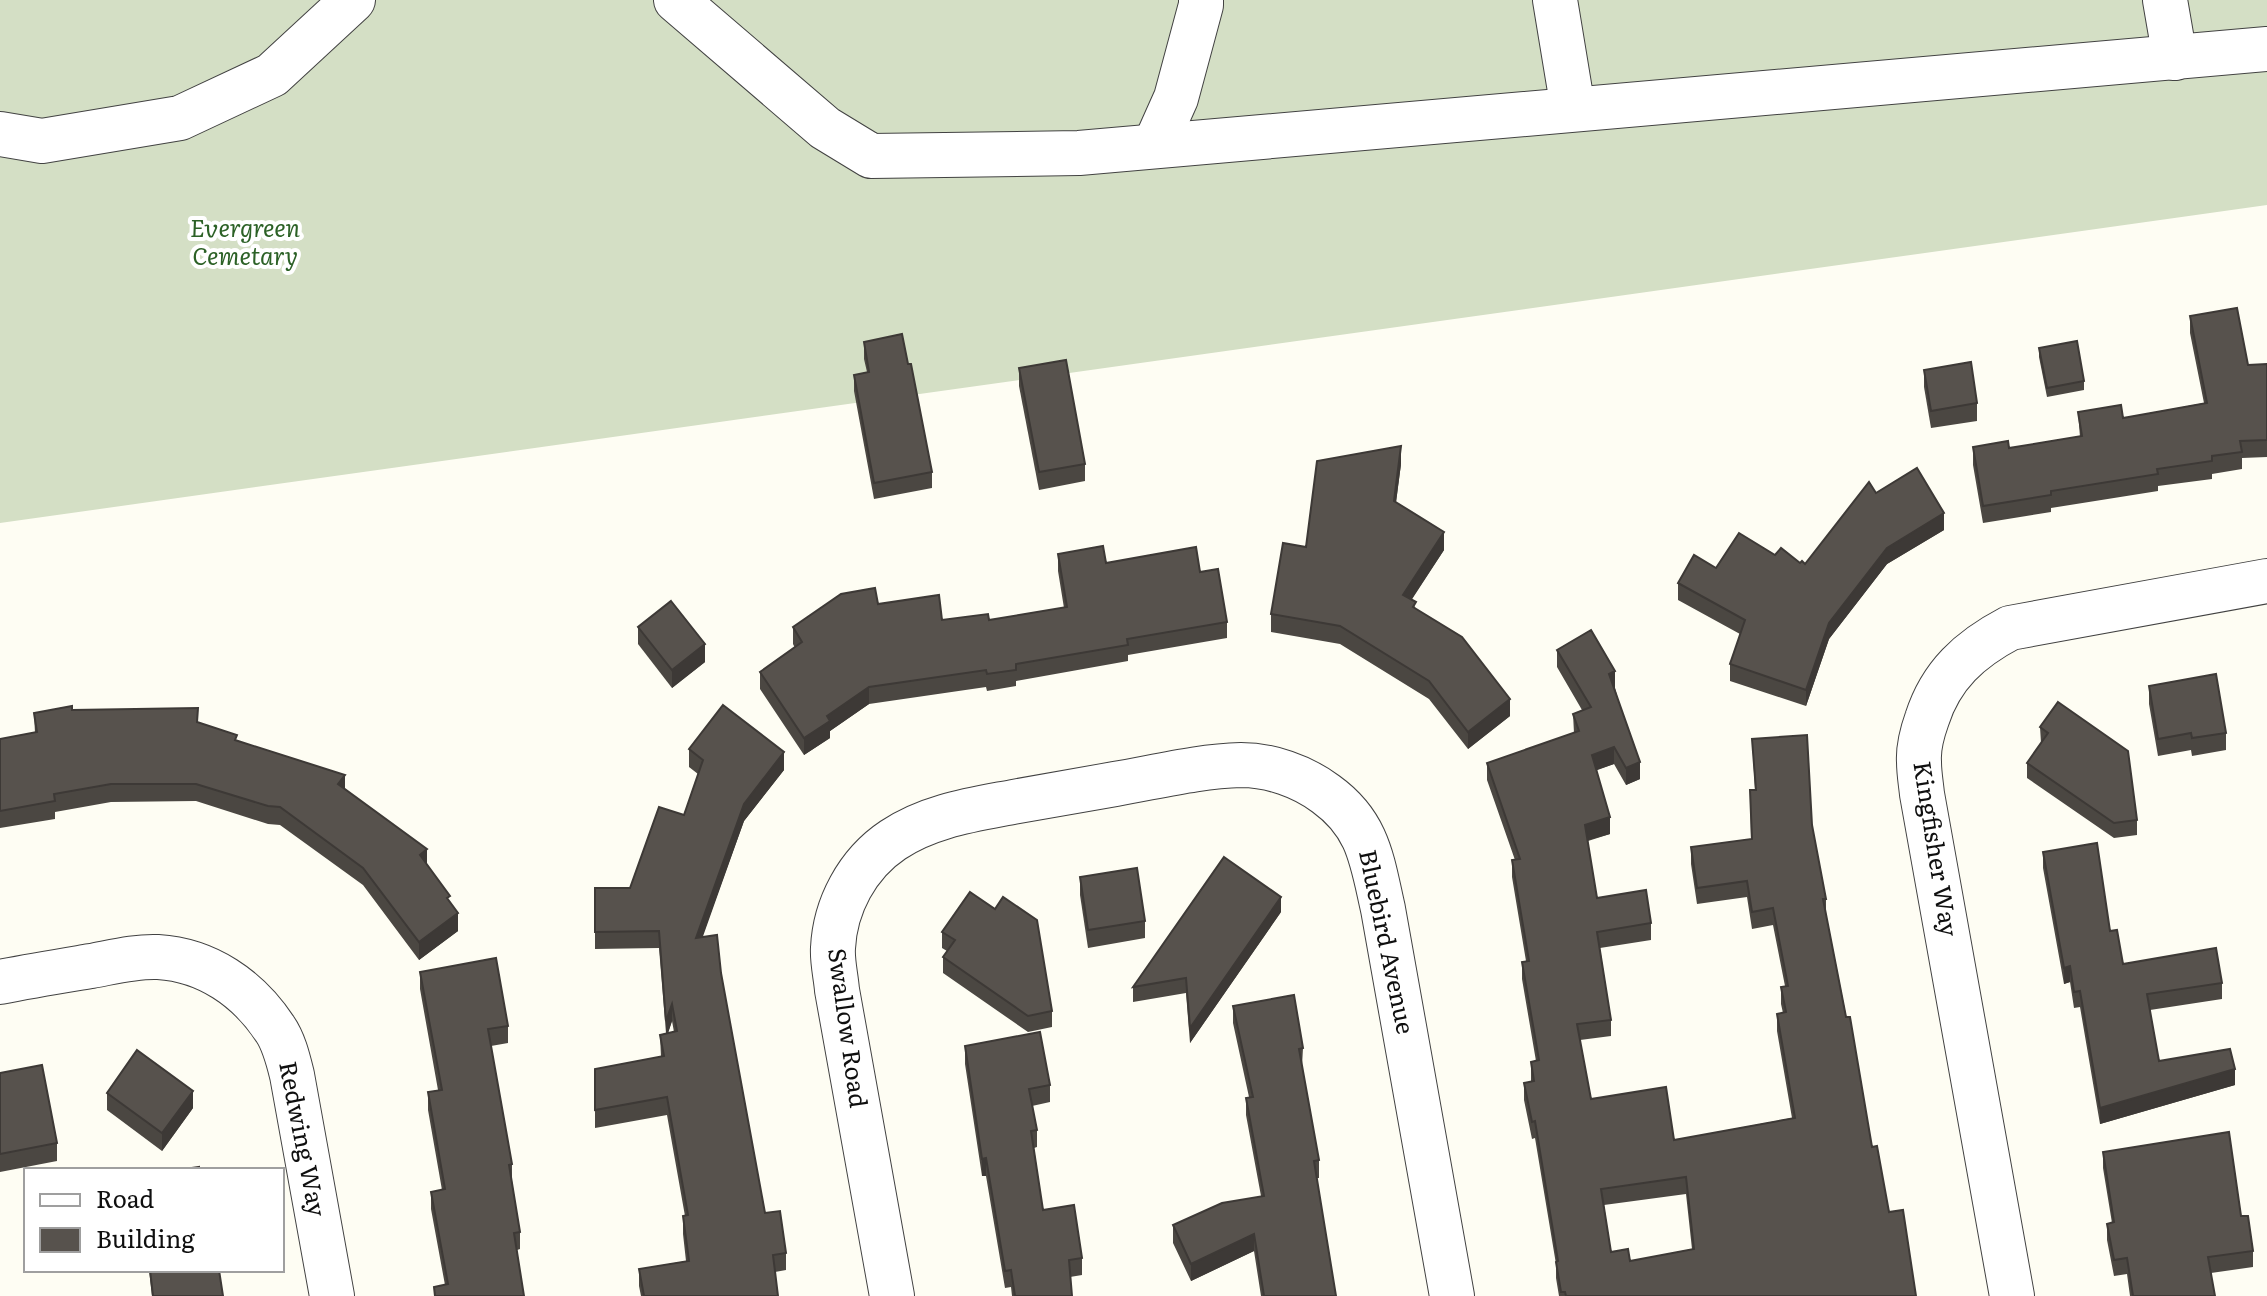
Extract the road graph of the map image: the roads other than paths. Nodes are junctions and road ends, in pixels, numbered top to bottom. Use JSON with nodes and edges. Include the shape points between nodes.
{"nodes":[{"id":1,"x":353,"y":0,"type":"edge"},
{"id":2,"x":676,"y":0,"type":"edge"},
{"id":3,"x":1201,"y":0,"type":"edge"},
{"id":4,"x":1555,"y":0,"type":"edge"},
{"id":5,"x":2165,"y":0,"type":"edge"},
{"id":6,"x":2267,"y":49,"type":"edge"},
{"id":7,"x":2175,"y":58,"type":"junction"},
{"id":8,"x":1573,"y":109,"type":"junction"},
{"id":9,"x":0,"y":134,"type":"edge"},
{"id":10,"x":1155,"y":145,"type":"junction"},
{"id":11,"x":2267,"y":581,"type":"edge"},
{"id":12,"x":1091,"y":788,"type":"joint"},
{"id":13,"x":8,"y":980,"type":"edge"},
{"id":14,"x":332,"y":1296,"type":"edge"},
{"id":15,"x":892,"y":1296,"type":"edge"},
{"id":16,"x":1452,"y":1296,"type":"edge"},
{"id":17,"x":2012,"y":1296,"type":"edge"}],
"edges":[{"from":1,"to":9,"type":"street","via":[[272,75],[180,118],[42,141]]},
{"from":2,"to":10,"type":"street","via":[[825,128],[871,156],[1079,153]]},
{"from":3,"to":10,"type":"street","via":[[1176,98]]},
{"from":4,"to":8,"type":"street"},
{"from":5,"to":7,"type":"street"},
{"from":6,"to":7,"type":"street"},
{"from":7,"to":8,"type":"street"},
{"from":8,"to":10,"type":"street"},
{"from":11,"to":17,"type":"street","name":"Kingfisher Way","via":[[2010,628],[1964,657],[1933,700],[1921,737],[1922,794]]},
{"from":12,"to":15,"type":"street","name":"Swallow Road","via":[[923,823],[891,841],[864,866],[840,908],[832,949],[837,990]]},
{"from":12,"to":16,"type":"street","name":"Bluebird Avenue","via":[[1242,765],[1272,769],[1326,793],[1362,834],[1383,909]]},
{"from":13,"to":14,"type":"street","name":"Redwing Way","via":[[156,957],[182,960],[221,975],[250,997],[276,1030],[292,1075]]}]}
